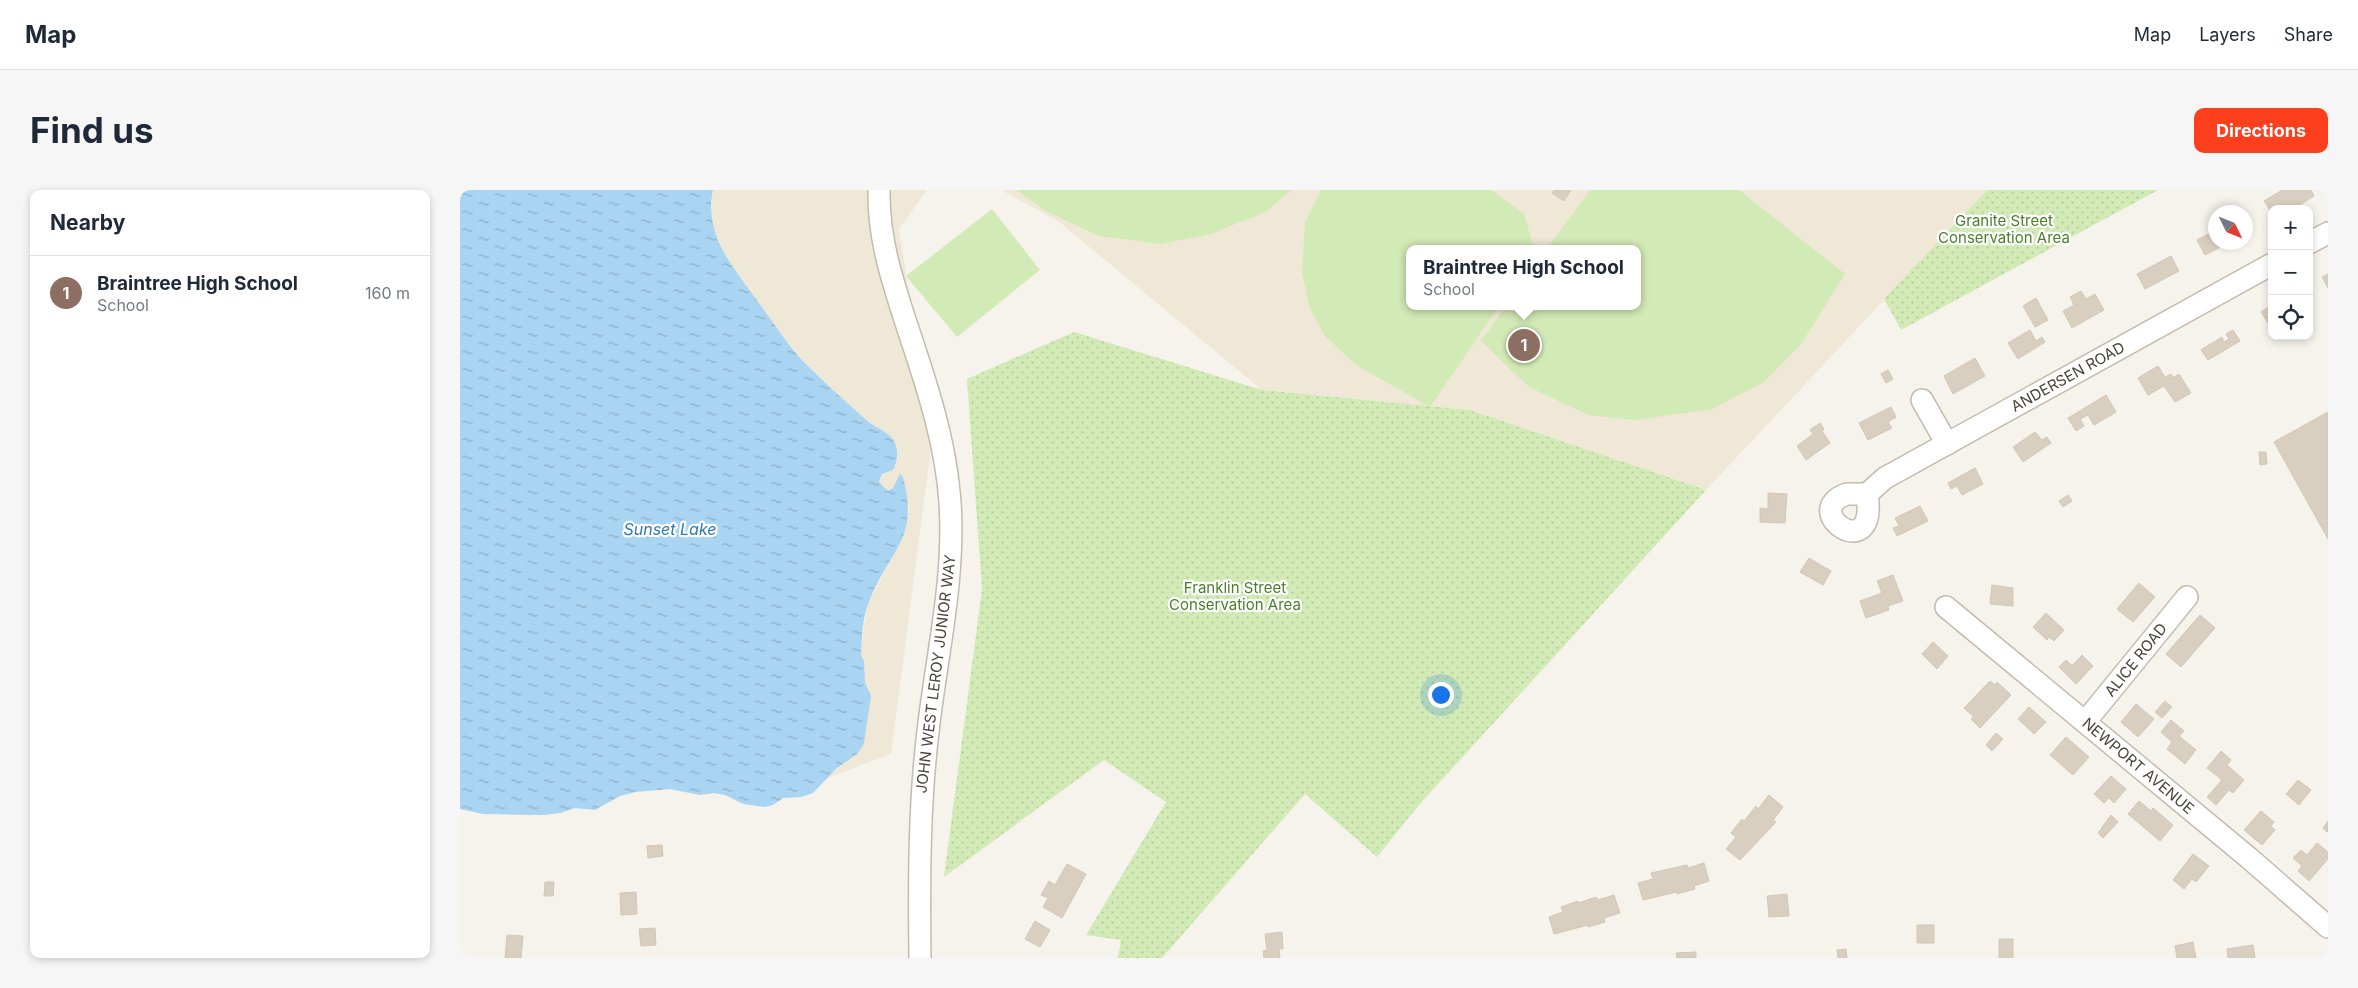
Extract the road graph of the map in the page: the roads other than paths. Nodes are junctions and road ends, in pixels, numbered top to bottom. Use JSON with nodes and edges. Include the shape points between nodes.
{"nodes":[{"id":1,"x":879,"y":190,"type":"edge"},
{"id":2,"x":2328,"y":233,"type":"edge"},
{"id":3,"x":2313,"y":241,"type":"edge"},
{"id":4,"x":2268,"y":266,"type":"edge"},
{"id":5,"x":1922,"y":400,"type":"dead end"},
{"id":6,"x":1947,"y":444,"type":"junction"},
{"id":7,"x":1867,"y":494,"type":"dead end"},
{"id":8,"x":2187,"y":597,"type":"dead end"},
{"id":9,"x":1946,"y":607,"type":"dead end"},
{"id":10,"x":2085,"y":722,"type":"junction"},
{"id":11,"x":2328,"y":927,"type":"edge"},
{"id":12,"x":920,"y":958,"type":"edge"}],
"edges":[{"from":1,"to":12,"type":"street","name":"JOHN WEST LEROY JUNIOR WAY","via":[[884,248],[937,420],[946,467],[950,517],[949,581],[922,784]]},
{"from":2,"to":3,"type":"street"},
{"from":4,"to":6,"type":"street","name":"ANDERSEN ROAD"},
{"from":5,"to":6,"type":"street"},
{"from":6,"to":7,"type":"street","name":"ANDERSEN ROAD","via":[[1885,478]]},
{"from":8,"to":10,"type":"street","name":"ALICE ROAD"},
{"from":9,"to":10,"type":"street","name":"NEWPORT AVENUE"},
{"from":10,"to":11,"type":"street","name":"NEWPORT AVENUE"}]}
